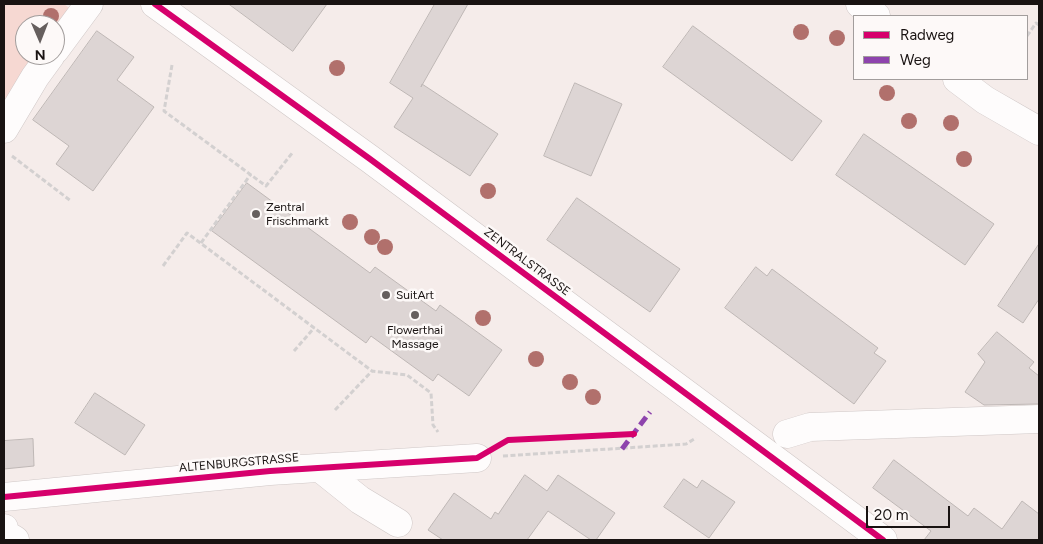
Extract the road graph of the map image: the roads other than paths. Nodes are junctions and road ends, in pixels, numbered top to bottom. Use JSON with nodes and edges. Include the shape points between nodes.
{"nodes":[{"id":1,"x":89,"y":4,"type":"edge"},
{"id":2,"x":155,"y":4,"type":"edge"},
{"id":3,"x":860,"y":4,"type":"edge"},
{"id":4,"x":875,"y":15,"type":"edge"},
{"id":5,"x":65,"y":36,"type":"edge"},
{"id":6,"x":44,"y":65,"type":"edge"},
{"id":7,"x":958,"y":80,"type":"edge"},
{"id":8,"x":4,"y":129,"type":"edge"},
{"id":9,"x":1039,"y":131,"type":"edge"},
{"id":10,"x":1039,"y":420,"type":"edge"},
{"id":11,"x":787,"y":434,"type":"dead end"},
{"id":12,"x":477,"y":458,"type":"road end"},
{"id":13,"x":320,"y":468,"type":"junction"},
{"id":14,"x":4,"y":497,"type":"edge"},
{"id":15,"x":398,"y":523,"type":"dead end"},
{"id":16,"x":4,"y":528,"type":"edge"},
{"id":17,"x":15,"y":540,"type":"edge"},
{"id":18,"x":883,"y":540,"type":"edge"}],
"edges":[{"from":1,"to":5,"type":"street"},
{"from":2,"to":18,"type":"street","name":"ZENTRALSTRASSE","via":[[370,159]]},
{"from":3,"to":4,"type":"street"},
{"from":6,"to":8,"type":"street"},
{"from":7,"to":9,"type":"street","via":[[984,100]]},
{"from":10,"to":11,"type":"street","via":[[810,427]]},
{"from":12,"to":13,"type":"street","name":"ALTENBURGSTRASSE"},
{"from":13,"to":14,"type":"street","name":"ALTENBURGSTRASSE"},
{"from":13,"to":15,"type":"street","via":[[360,500]]},
{"from":16,"to":17,"type":"street","via":[[5,534]]}]}
